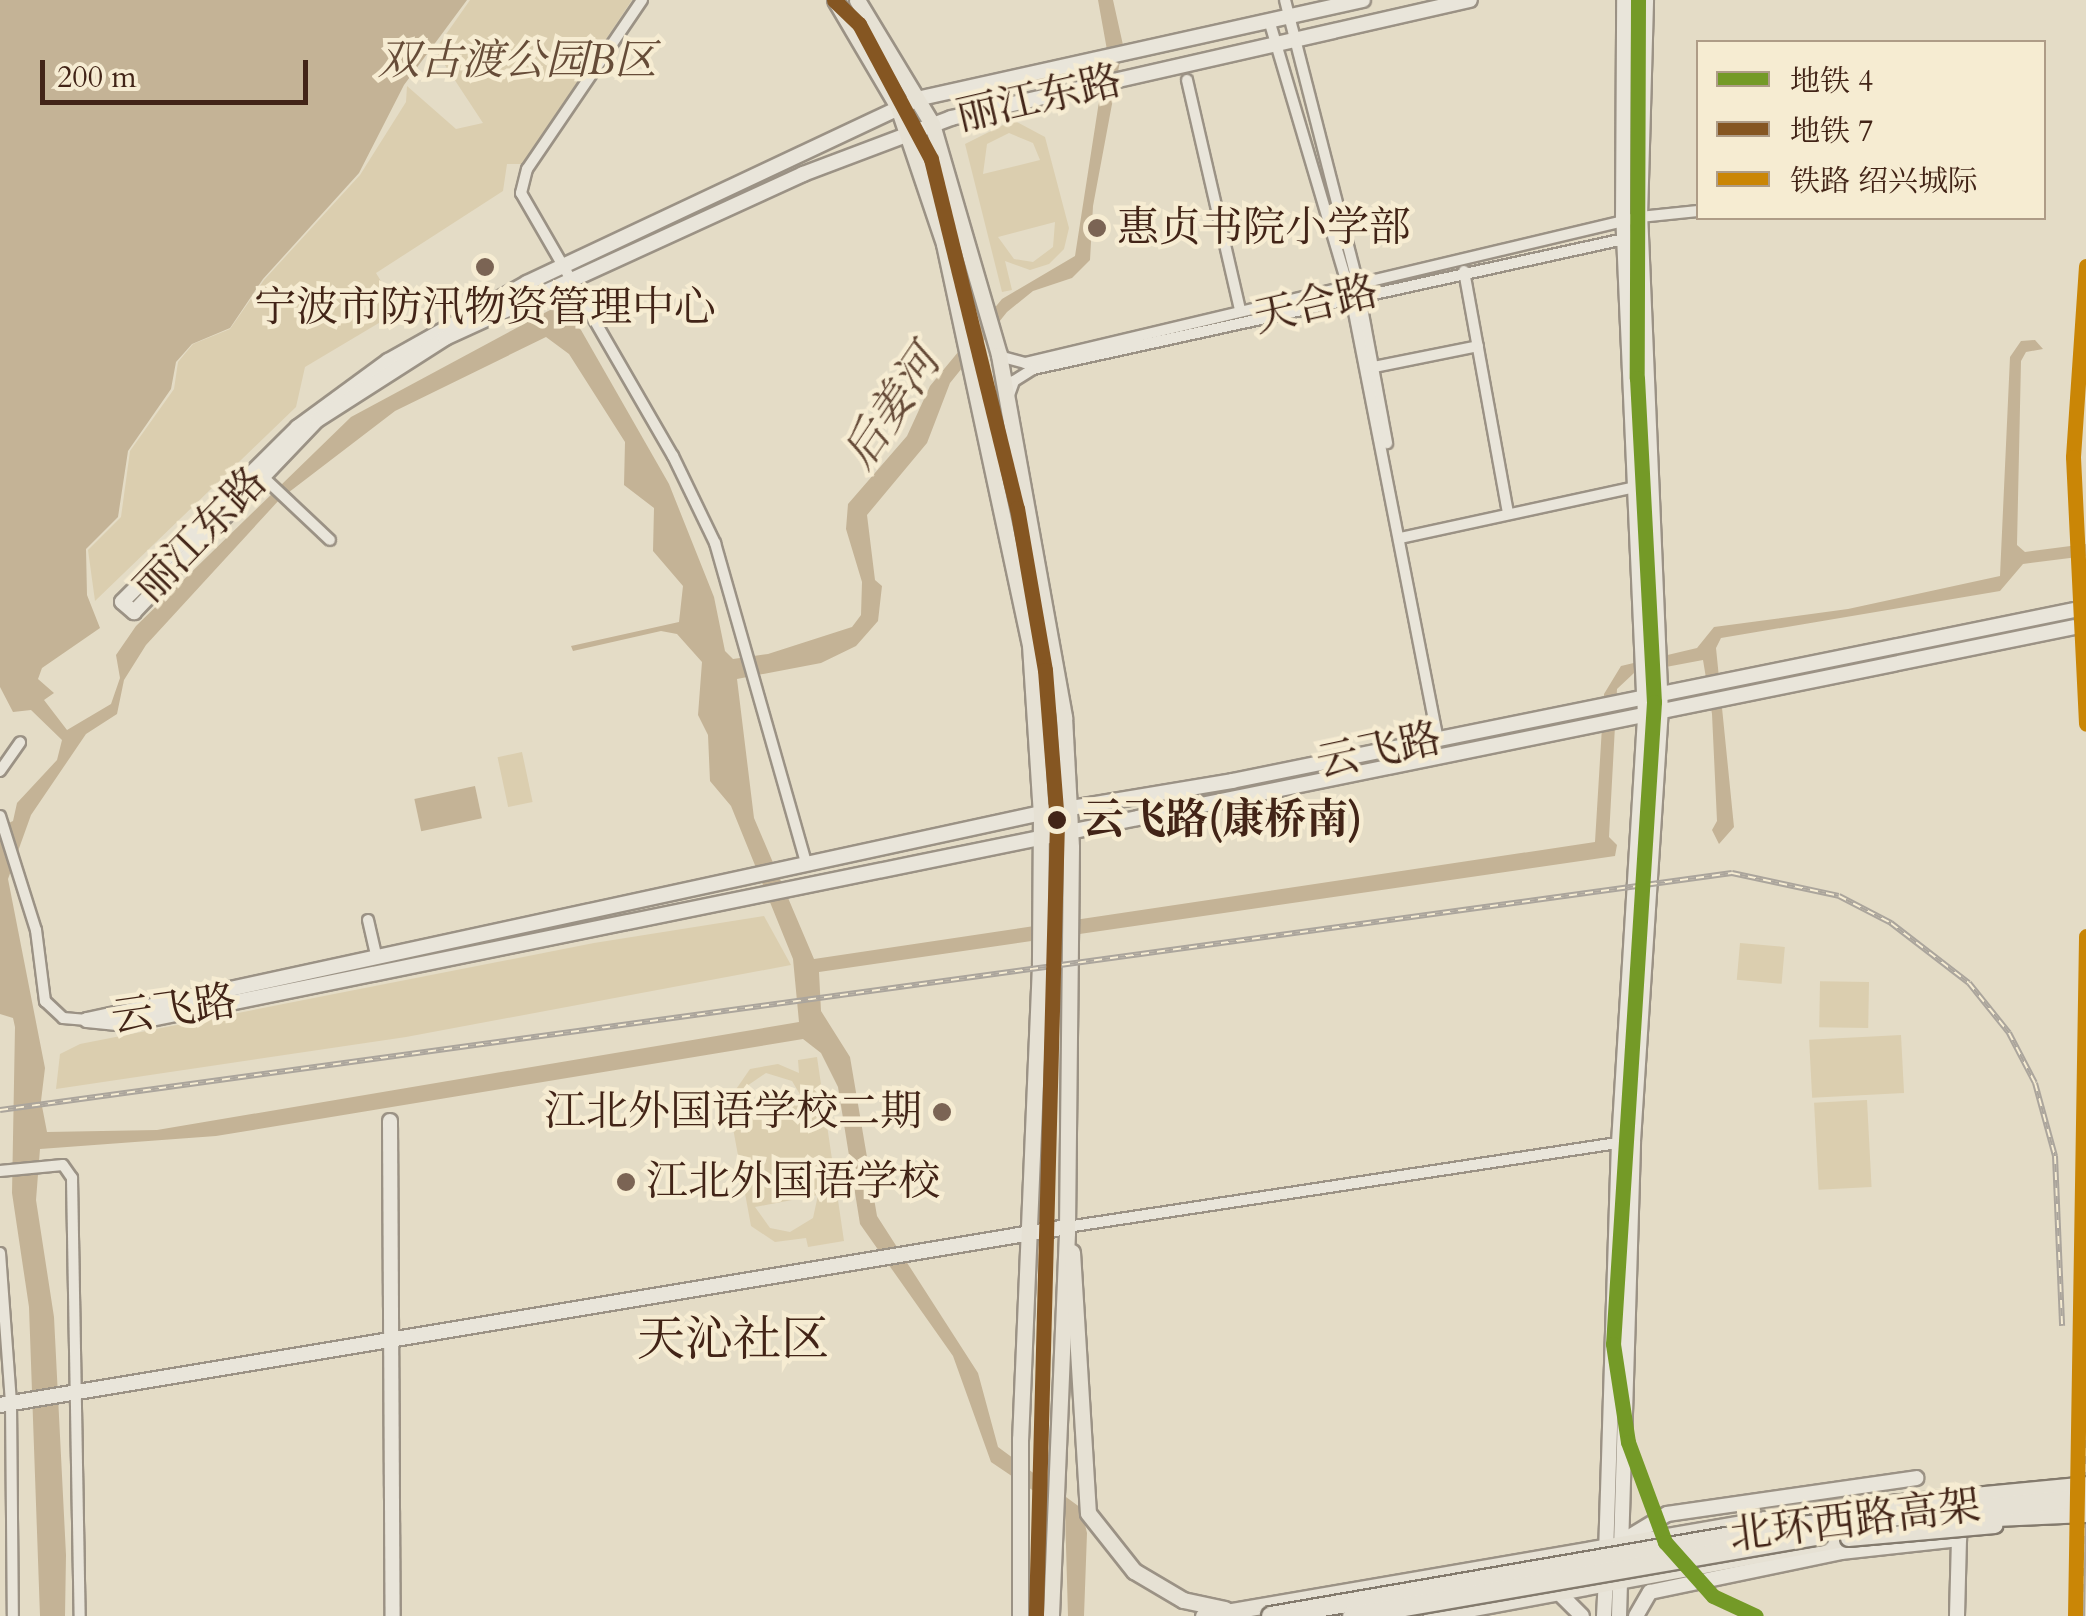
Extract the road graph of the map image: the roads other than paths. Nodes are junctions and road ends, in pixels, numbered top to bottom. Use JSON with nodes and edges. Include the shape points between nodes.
{"nodes":[{"id":1,"x":642,"y":0,"type":"edge"},
{"id":2,"x":835,"y":0,"type":"edge"},
{"id":3,"x":858,"y":0,"type":"edge"},
{"id":4,"x":1284,"y":0,"type":"edge"},
{"id":5,"x":1362,"y":0,"type":"edge"},
{"id":6,"x":1470,"y":0,"type":"edge"},
{"id":7,"x":1624,"y":0,"type":"edge"},
{"id":8,"x":1646,"y":0,"type":"edge"},
{"id":9,"x":1289,"y":16,"type":"junction"},
{"id":10,"x":1269,"y":20,"type":"junction"},
{"id":11,"x":1297,"y":40,"type":"junction"},
{"id":12,"x":1277,"y":45,"type":"junction"},
{"id":13,"x":1186,"y":80,"type":"dead end"},
{"id":14,"x":918,"y":99,"type":"junction"},
{"id":15,"x":898,"y":107,"type":"junction"},
{"id":16,"x":932,"y":124,"type":"junction"},
{"id":17,"x":907,"y":130,"type":"junction"},
{"id":18,"x":526,"y":169,"type":"junction"},
{"id":19,"x":541,"y":173,"type":"dead end"},
{"id":20,"x":1696,"y":212,"type":"edge"},
{"id":21,"x":1640,"y":217,"type":"junction"},
{"id":22,"x":1623,"y":222,"type":"junction"},
{"id":23,"x":1642,"y":236,"type":"junction"},
{"id":24,"x":1624,"y":239,"type":"junction"},
{"id":25,"x":1464,"y":271,"type":"junction"},
{"id":26,"x":565,"y":276,"type":"junction"},
{"id":27,"x":1352,"y":282,"type":"junction"},
{"id":28,"x":1355,"y":296,"type":"junction"},
{"id":29,"x":1240,"y":310,"type":"junction"},
{"id":30,"x":1478,"y":346,"type":"junction"},
{"id":31,"x":999,"y":355,"type":"junction"},
{"id":32,"x":1374,"y":367,"type":"junction"},
{"id":33,"x":1007,"y":400,"type":"junction"},
{"id":34,"x":257,"y":471,"type":"junction"},
{"id":35,"x":1635,"y":486,"type":"junction"},
{"id":36,"x":1395,"y":514,"type":"junction"},
{"id":37,"x":1508,"y":514,"type":"junction"},
{"id":38,"x":1400,"y":538,"type":"junction"},
{"id":39,"x":330,"y":540,"type":"dead end"},
{"id":40,"x":2075,"y":610,"type":"dead end"},
{"id":41,"x":2074,"y":627,"type":"dead end"},
{"id":42,"x":1660,"y":694,"type":"junction"},
{"id":43,"x":1644,"y":698,"type":"junction"},
{"id":44,"x":1653,"y":715,"type":"junction"},
{"id":45,"x":1438,"y":739,"type":"junction"},
{"id":46,"x":20,"y":742,"type":"dead end"},
{"id":47,"x":0,"y":770,"type":"edge"},
{"id":48,"x":1068,"y":807,"type":"junction"},
{"id":49,"x":1041,"y":813,"type":"junction"},
{"id":50,"x":2,"y":819,"type":"edge"},
{"id":51,"x":1071,"y":834,"type":"junction"},
{"id":52,"x":1040,"y":840,"type":"junction"},
{"id":53,"x":800,"y":864,"type":"junction"},
{"id":54,"x":368,"y":920,"type":"dead end"},
{"id":55,"x":376,"y":954,"type":"junction"},
{"id":56,"x":86,"y":1020,"type":"junction"},
{"id":57,"x":390,"y":1121,"type":"dead end"},
{"id":58,"x":1626,"y":1142,"type":"junction"},
{"id":59,"x":3,"y":1171,"type":"edge"},
{"id":60,"x":1067,"y":1230,"type":"junction"},
{"id":61,"x":1029,"y":1236,"type":"junction"},
{"id":62,"x":0,"y":1253,"type":"edge"},
{"id":63,"x":391,"y":1344,"type":"junction"},
{"id":64,"x":74,"y":1394,"type":"junction"},
{"id":65,"x":5,"y":1404,"type":"edge"},
{"id":66,"x":1916,"y":1478,"type":"dead end"},
{"id":67,"x":2086,"y":1484,"type":"edge"},
{"id":68,"x":2086,"y":1498,"type":"edge"},
{"id":69,"x":2086,"y":1517,"type":"edge"},
{"id":70,"x":1614,"y":1543,"type":"junction"},
{"id":71,"x":1613,"y":1584,"type":"junction"},
{"id":72,"x":1560,"y":1594,"type":"junction"},
{"id":73,"x":1234,"y":1610,"type":"junction"},
{"id":74,"x":1636,"y":1611,"type":"edge"},
{"id":75,"x":13,"y":1616,"type":"edge"},
{"id":76,"x":80,"y":1616,"type":"edge"},
{"id":77,"x":393,"y":1616,"type":"edge"},
{"id":78,"x":1020,"y":1616,"type":"edge"},
{"id":79,"x":1051,"y":1616,"type":"edge"},
{"id":80,"x":1203,"y":1616,"type":"edge"},
{"id":81,"x":1271,"y":1616,"type":"edge"},
{"id":82,"x":1352,"y":1616,"type":"edge"},
{"id":83,"x":1431,"y":1616,"type":"edge"},
{"id":84,"x":1582,"y":1616,"type":"edge"},
{"id":85,"x":1604,"y":1616,"type":"edge"},
{"id":86,"x":1619,"y":1616,"type":"edge"},
{"id":87,"x":1957,"y":1616,"type":"edge"}],
"edges":[{"from":1,"to":18,"type":"street"},
{"from":2,"to":15,"type":"main road"},
{"from":3,"to":14,"type":"main road"},
{"from":4,"to":9,"type":"street"},
{"from":5,"to":9,"type":"main road","name":"丽江东路"},
{"from":6,"to":11,"type":"main road","name":"丽江东路"},
{"from":7,"to":22,"type":"main road"},
{"from":8,"to":21,"type":"main road"},
{"from":9,"to":10,"type":"main road","name":"丽江东路"},
{"from":9,"to":11,"type":"street"},
{"from":10,"to":12,"type":"street"},
{"from":10,"to":14,"type":"main road","name":"丽江东路"},
{"from":11,"to":12,"type":"main road","name":"丽江东路"},
{"from":11,"to":27,"type":"street"},
{"from":12,"to":16,"type":"main road","name":"丽江东路"},
{"from":12,"to":27,"type":"street"},
{"from":13,"to":29,"type":"street"},
{"from":14,"to":15,"type":"main road","name":"丽江东路"},
{"from":14,"to":16,"type":"main road"},
{"from":15,"to":17,"type":"main road"},
{"from":15,"to":26,"type":"main road","name":"丽江东路"},
{"from":16,"to":17,"type":"main road","name":"丽江东路"},
{"from":16,"to":31,"type":"main road"},
{"from":17,"to":26,"type":"main road","name":"丽江东路"},
{"from":17,"to":49,"type":"main road","via":[[961,318],[1030,645]]},
{"from":18,"to":19,"type":"street"},
{"from":18,"to":26,"type":"street","via":[[525,206]]},
{"from":20,"to":21,"type":"street","name":"天合路"},
{"from":21,"to":22,"type":"street","name":"天合路"},
{"from":21,"to":23,"type":"main road"},
{"from":22,"to":24,"type":"main road"},
{"from":22,"to":27,"type":"street","name":"天合路"},
{"from":23,"to":24,"type":"street","name":"天合路"},
{"from":23,"to":42,"type":"main road"},
{"from":24,"to":25,"type":"street","name":"天合路"},
{"from":24,"to":35,"type":"main road"},
{"from":25,"to":28,"type":"street","name":"天合路"},
{"from":25,"to":30,"type":"street"},
{"from":26,"to":34,"type":"main road","name":"丽江东路","via":[[446,338],[317,420]]},
{"from":26,"to":53,"type":"street","via":[[673,456],[716,544]]},
{"from":27,"to":28,"type":"street"},
{"from":27,"to":29,"type":"street","name":"天合路"},
{"from":28,"to":32,"type":"street"},
{"from":28,"to":33,"type":"street","name":"天合路","via":[[1033,369],[1014,382]]},
{"from":28,"to":36,"type":"street"},
{"from":29,"to":31,"type":"street","name":"天合路","via":[[1024,363]]},
{"from":30,"to":32,"type":"street"},
{"from":30,"to":37,"type":"street"},
{"from":31,"to":33,"type":"main road"},
{"from":32,"to":36,"type":"street"},
{"from":33,"to":48,"type":"main road","via":[[1064,717]]},
{"from":34,"to":34,"type":"main road","name":"丽江东路","via":[[122,602],[134,612]]},
{"from":34,"to":39,"type":"street"},
{"from":35,"to":37,"type":"street"},
{"from":35,"to":43,"type":"main road"},
{"from":36,"to":38,"type":"street"},
{"from":37,"to":38,"type":"street"},
{"from":38,"to":45,"type":"street"},
{"from":40,"to":42,"type":"main road","name":"云飞路"},
{"from":41,"to":44,"type":"main road","name":"云飞路"},
{"from":42,"to":43,"type":"main road","name":"云飞路"},
{"from":42,"to":44,"type":"main road"},
{"from":43,"to":44,"type":"main road"},
{"from":43,"to":45,"type":"main road","name":"云飞路"},
{"from":44,"to":51,"type":"main road","name":"云飞路"},
{"from":44,"to":58,"type":"main road"},
{"from":45,"to":48,"type":"main road","name":"云飞路"},
{"from":46,"to":47,"type":"street"},
{"from":48,"to":49,"type":"main road","name":"云飞路"},
{"from":48,"to":51,"type":"main road"},
{"from":49,"to":52,"type":"main road"},
{"from":49,"to":53,"type":"main road","name":"云飞路"},
{"from":50,"to":56,"type":"street","via":[[19,863],[45,1001],[63,1018]]},
{"from":51,"to":52,"type":"main road","name":"云飞路"},
{"from":51,"to":60,"type":"main road"},
{"from":52,"to":56,"type":"main road","name":"云飞路","via":[[127,1024]]},
{"from":52,"to":61,"type":"main road"},
{"from":53,"to":55,"type":"main road","name":"云飞路"},
{"from":54,"to":55,"type":"street"},
{"from":55,"to":56,"type":"main road","name":"云飞路"},
{"from":57,"to":63,"type":"main road"},
{"from":58,"to":60,"type":"street"},
{"from":58,"to":70,"type":"main road"},
{"from":59,"to":64,"type":"street","via":[[63,1165],[72,1178]]},
{"from":60,"to":61,"type":"main road"},
{"from":60,"to":73,"type":"main road","via":[[1078,1306],[1088,1513],[1134,1571],[1183,1600]]},
{"from":60,"to":79,"type":"main road"},
{"from":61,"to":63,"type":"main road"},
{"from":61,"to":78,"type":"main road"},
{"from":62,"to":65,"type":"street"},
{"from":63,"to":64,"type":"main road"},
{"from":63,"to":77,"type":"main road"},
{"from":64,"to":65,"type":"main road"},
{"from":64,"to":76,"type":"street"},
{"from":65,"to":75,"type":"street"},
{"from":66,"to":70,"type":"main road","via":[[1666,1514]]},
{"from":67,"to":70,"type":"main road","bridge":true,"via":[[1818,1510]]},
{"from":68,"to":81,"type":"highway","name":"北环西路高架","bridge":true,"via":[[1778,1528]]},
{"from":69,"to":71,"type":"main road","bridge":true,"via":[[1848,1538]]},
{"from":69,"to":82,"type":"highway","name":"北环西路高架","bridge":true,"via":[[1865,1528]]},
{"from":70,"to":71,"type":"main road"},
{"from":70,"to":73,"type":"main road"},
{"from":71,"to":72,"type":"main road"},
{"from":71,"to":74,"type":"main road"},
{"from":71,"to":85,"type":"main road"},
{"from":71,"to":86,"type":"main road"},
{"from":72,"to":83,"type":"main road"},
{"from":72,"to":84,"type":"main road"},
{"from":73,"to":80,"type":"main road"},
{"from":74,"to":87,"type":"main road","via":[[1650,1592],[1802,1560],[1959,1538]]}]}
